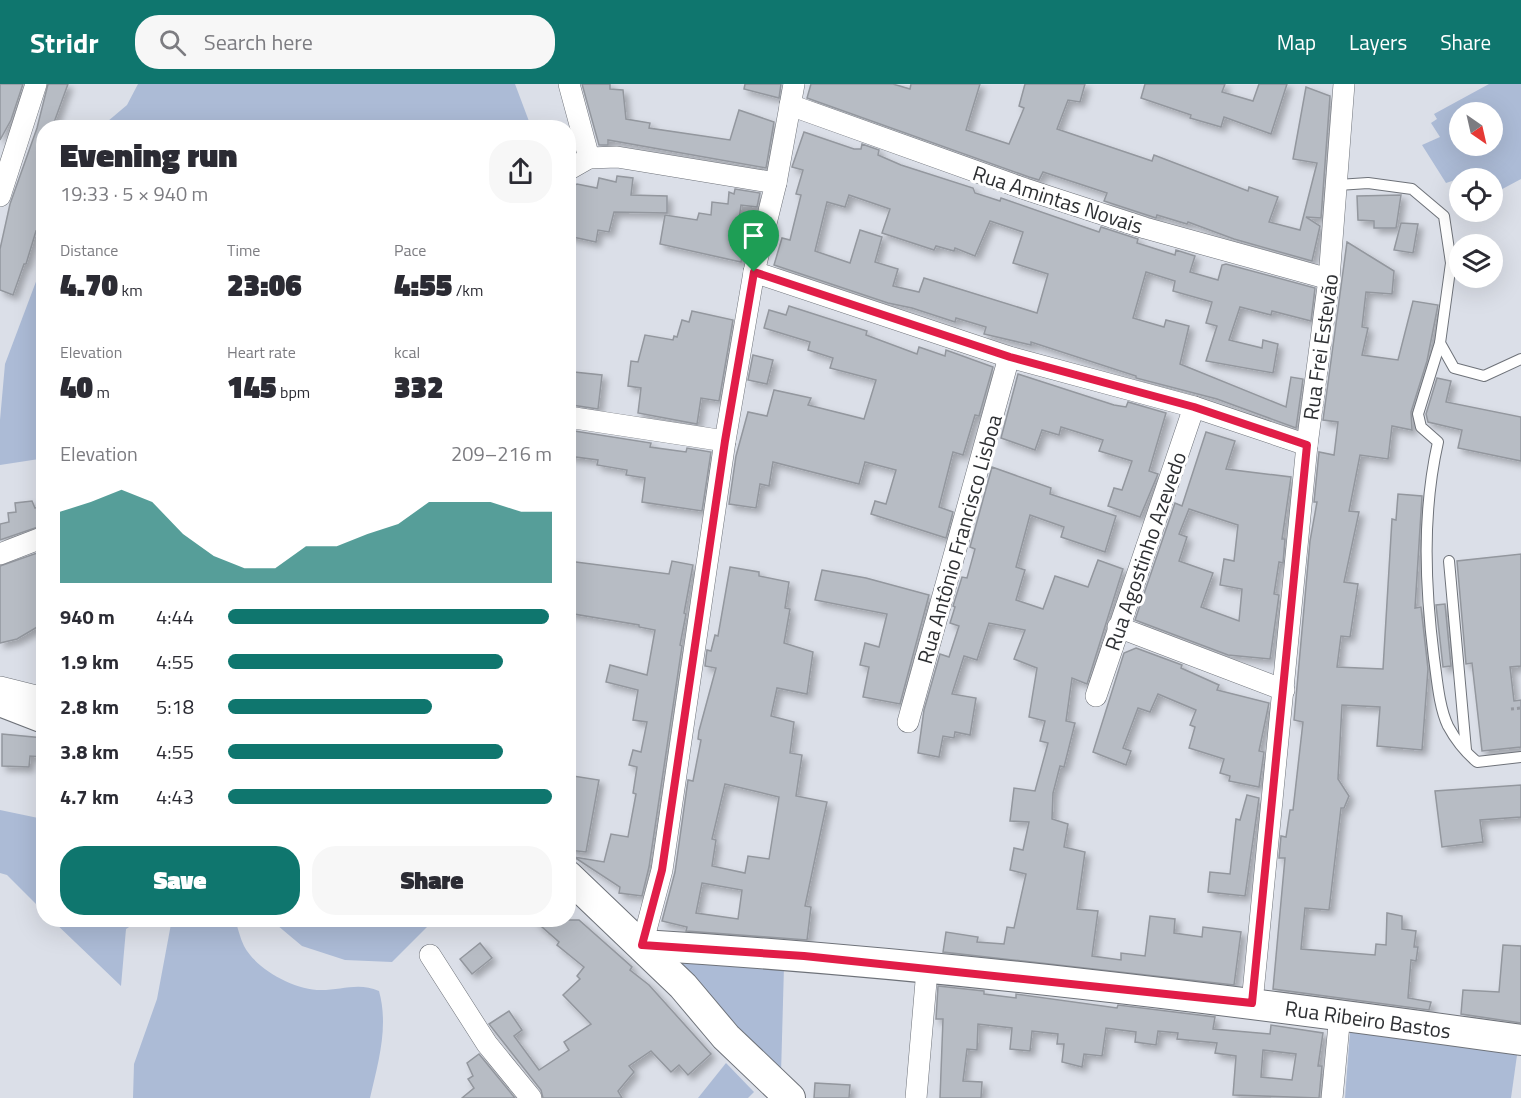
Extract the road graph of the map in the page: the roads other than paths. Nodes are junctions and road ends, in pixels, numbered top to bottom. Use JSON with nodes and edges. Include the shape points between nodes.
{"nodes":[{"id":1,"x":36,"y":84,"type":"edge"},
{"id":2,"x":569,"y":84,"type":"edge"},
{"id":3,"x":794,"y":84,"type":"edge"},
{"id":4,"x":1344,"y":84,"type":"edge"},
{"id":5,"x":790,"y":105,"type":"junction"},
{"id":6,"x":588,"y":158,"type":"junction"},
{"id":7,"x":576,"y":165,"type":"edge"},
{"id":8,"x":776,"y":183,"type":"junction"},
{"id":9,"x":1338,"y":185,"type":"junction"},
{"id":10,"x":0,"y":196,"type":"edge"},
{"id":11,"x":754,"y":272,"type":"junction"},
{"id":12,"x":1329,"y":279,"type":"junction"},
{"id":13,"x":1440,"y":343,"type":"junction"},
{"id":14,"x":1010,"y":357,"type":"junction"},
{"id":15,"x":1521,"y":359,"type":"edge"},
{"id":16,"x":1194,"y":407,"type":"junction"},
{"id":17,"x":576,"y":418,"type":"edge"},
{"id":18,"x":725,"y":441,"type":"junction"},
{"id":19,"x":1307,"y":445,"type":"junction"},
{"id":20,"x":36,"y":540,"type":"edge"},
{"id":21,"x":0,"y":554,"type":"edge"},
{"id":22,"x":1449,"y":561,"type":"dead end"},
{"id":23,"x":1118,"y":627,"type":"junction"},
{"id":24,"x":0,"y":687,"type":"edge"},
{"id":25,"x":1284,"y":690,"type":"junction"},
{"id":26,"x":36,"y":696,"type":"edge"},
{"id":27,"x":1096,"y":696,"type":"dead end"},
{"id":28,"x":0,"y":701,"type":"edge"},
{"id":29,"x":36,"y":715,"type":"edge"},
{"id":30,"x":908,"y":722,"type":"dead end"},
{"id":31,"x":1466,"y":753,"type":"junction"},
{"id":32,"x":1521,"y":757,"type":"edge"},
{"id":33,"x":576,"y":883,"type":"edge"},
{"id":34,"x":642,"y":945,"type":"junction"},
{"id":35,"x":429,"y":955,"type":"dead end"},
{"id":36,"x":927,"y":970,"type":"junction"},
{"id":37,"x":1252,"y":1003,"type":"junction"},
{"id":38,"x":1340,"y":1014,"type":"junction"},
{"id":39,"x":1521,"y":1040,"type":"edge"},
{"id":40,"x":531,"y":1098,"type":"edge"},
{"id":41,"x":790,"y":1098,"type":"edge"},
{"id":42,"x":916,"y":1098,"type":"edge"},
{"id":43,"x":1332,"y":1098,"type":"edge"}],
"edges":[{"from":1,"to":10,"type":"street"},
{"from":2,"to":6,"type":"street"},
{"from":3,"to":5,"type":"street"},
{"from":4,"to":9,"type":"street","name":"Rua Frei Estevão"},
{"from":5,"to":8,"type":"street"},
{"from":5,"to":12,"type":"street","name":"Rua Amintas Novais","via":[[1145,228]]},
{"from":6,"to":7,"type":"street"},
{"from":6,"to":8,"type":"street","via":[[654,162]]},
{"from":8,"to":11,"type":"street"},
{"from":9,"to":12,"type":"street","name":"Rua Frei Estevão"},
{"from":9,"to":13,"type":"lane","via":[[1368,183],[1412,189],[1444,216],[1451,263]]},
{"from":11,"to":14,"type":"street"},
{"from":11,"to":18,"type":"street"},
{"from":12,"to":19,"type":"street","name":"Rua Frei Estevão"},
{"from":13,"to":15,"type":"lane","via":[[1454,368],[1484,376]]},
{"from":13,"to":31,"type":"lane","via":[[1418,414],[1421,427],[1438,442],[1429,482],[1426,596],[1437,682],[1447,724]]},
{"from":14,"to":16,"type":"street"},
{"from":14,"to":30,"type":"street","name":"Rua Antônio Francisco Lisboa"},
{"from":16,"to":19,"type":"street"},
{"from":16,"to":23,"type":"street","name":"Rua Agostinho Azevedo"},
{"from":17,"to":18,"type":"street"},
{"from":18,"to":34,"type":"street","via":[[662,870]]},
{"from":19,"to":25,"type":"street","name":"Rua Frei Estevão"},
{"from":20,"to":21,"type":"street"},
{"from":22,"to":31,"type":"lane"},
{"from":23,"to":25,"type":"street"},
{"from":23,"to":27,"type":"street","name":"Rua Agostinho Azevedo"},
{"from":24,"to":26,"type":"street"},
{"from":25,"to":37,"type":"street","name":"Rua Frei Estevão"},
{"from":28,"to":29,"type":"main road"},
{"from":31,"to":32,"type":"lane","via":[[1477,762]]},
{"from":33,"to":34,"type":"main road"},
{"from":34,"to":36,"type":"main road","name":"Rua Ribeiro Bastos","via":[[804,956]]},
{"from":34,"to":41,"type":"main road","via":[[726,1037]]},
{"from":35,"to":40,"type":"street","via":[[487,1044]]},
{"from":36,"to":37,"type":"main road","name":"Rua Ribeiro Bastos"},
{"from":36,"to":42,"type":"street"},
{"from":37,"to":38,"type":"main road","name":"Rua Ribeiro Bastos"},
{"from":38,"to":39,"type":"main road","name":"Rua Ribeiro Bastos"},
{"from":38,"to":43,"type":"street"}]}
